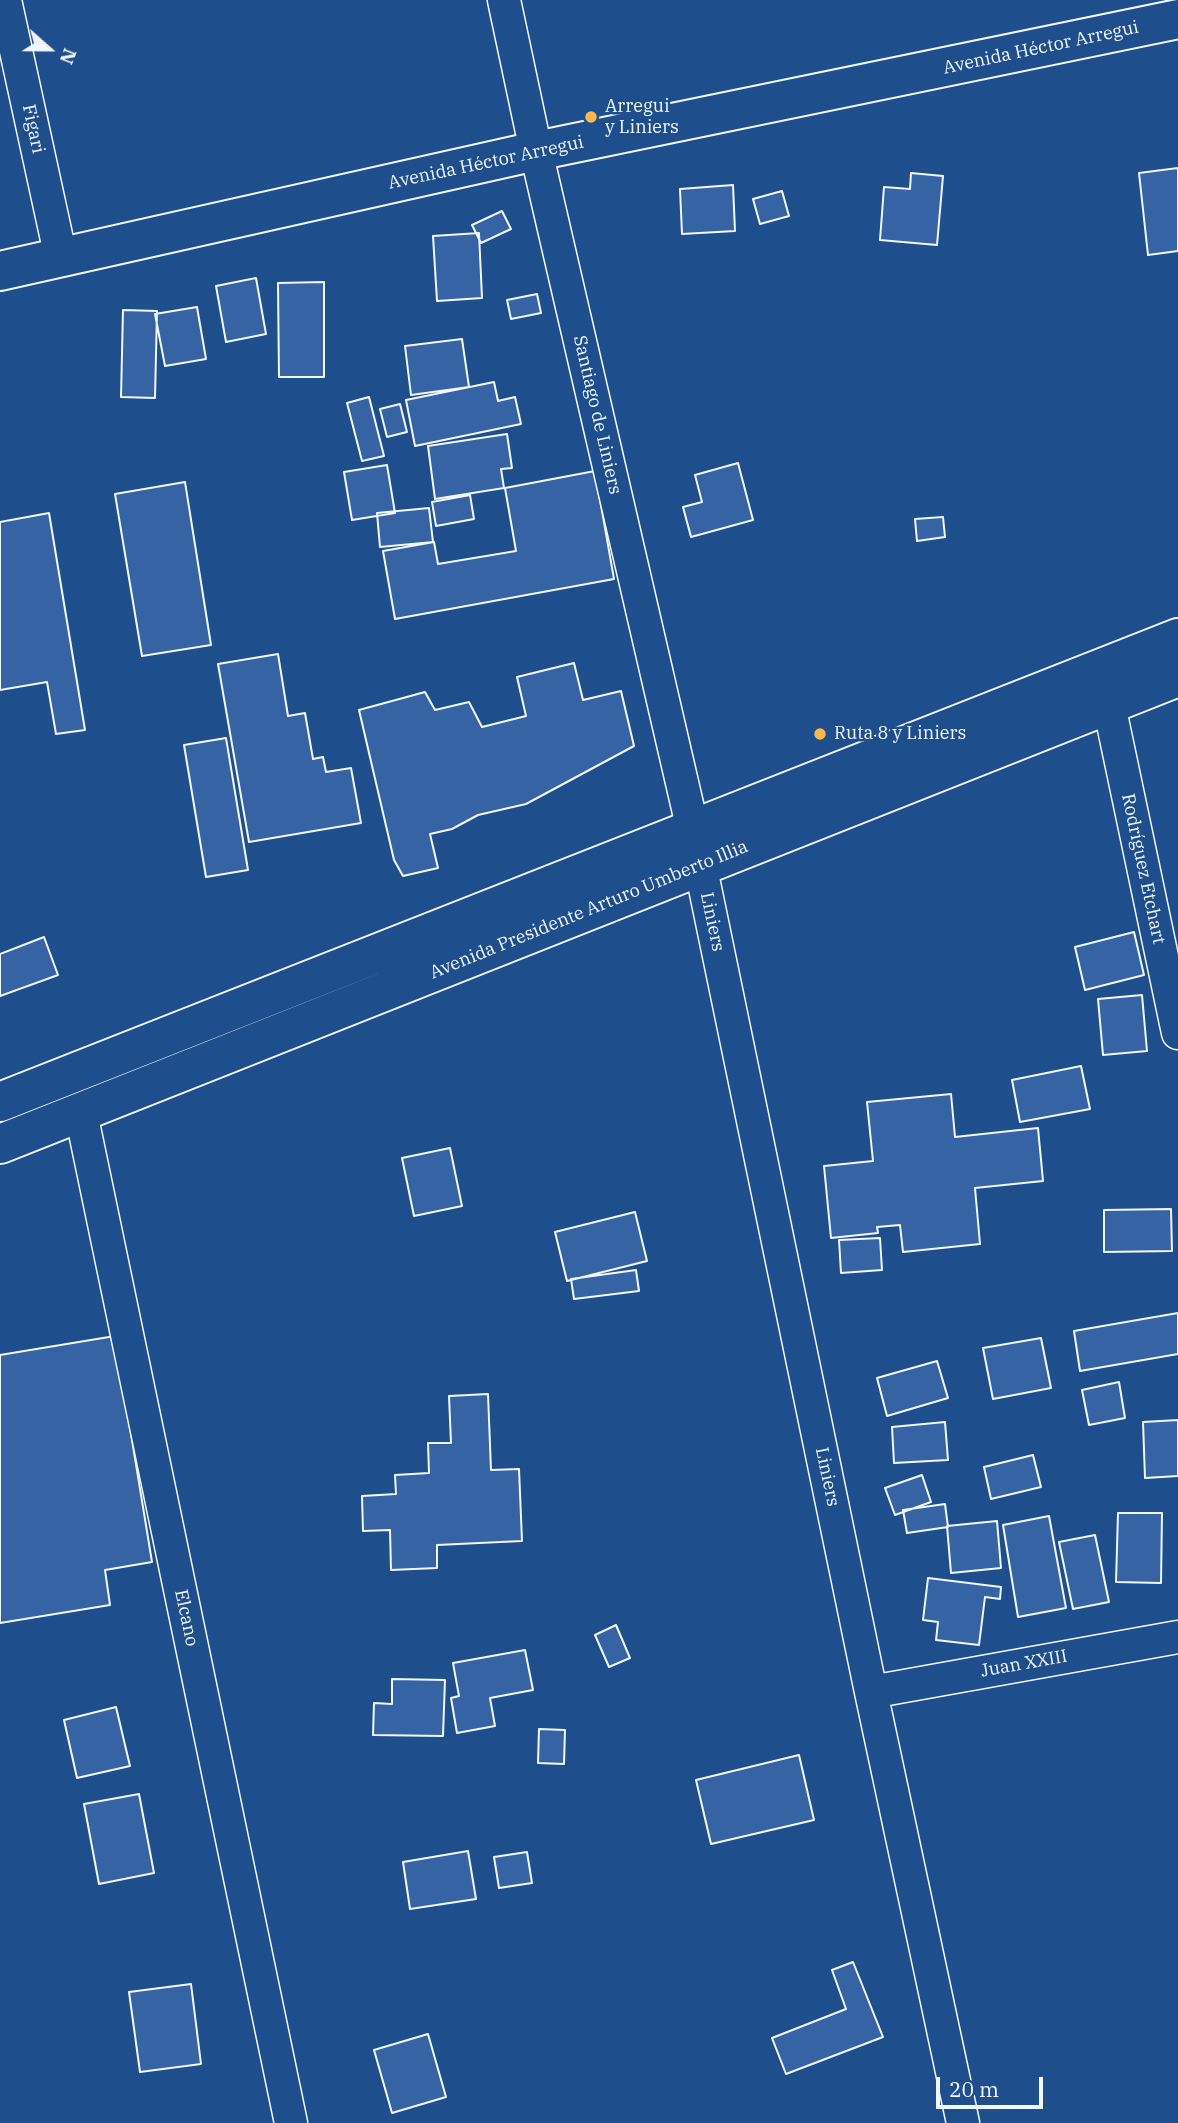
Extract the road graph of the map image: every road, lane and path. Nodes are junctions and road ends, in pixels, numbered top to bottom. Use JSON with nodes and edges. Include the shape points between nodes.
{"nodes":[{"id":1,"x":5,"y":0,"type":"edge"},
{"id":2,"x":504,"y":0,"type":"edge"},
{"id":3,"x":1178,"y":19,"type":"edge"},
{"id":4,"x":536,"y":151,"type":"junction"},
{"id":5,"x":61,"y":258,"type":"junction"},
{"id":6,"x":0,"y":271,"type":"edge"},
{"id":7,"x":1178,"y":638,"type":"edge"},
{"id":8,"x":1178,"y":677,"type":"edge"},
{"id":9,"x":1109,"y":705,"type":"junction"},
{"id":10,"x":696,"y":848,"type":"junction"},
{"id":11,"x":1178,"y":1033,"type":"edge"},
{"id":12,"x":0,"y":1102,"type":"edge"},
{"id":13,"x":81,"y":1113,"type":"junction"},
{"id":14,"x":0,"y":1144,"type":"edge"},
{"id":15,"x":1178,"y":1637,"type":"edge"},
{"id":16,"x":871,"y":1692,"type":"junction"},
{"id":17,"x":291,"y":2123,"type":"edge"},
{"id":18,"x":963,"y":2123,"type":"edge"}],
"edges":[{"from":1,"to":5,"type":"street","name":"Figari"},
{"from":2,"to":4,"type":"street","name":"Santiago de Liniers"},
{"from":3,"to":4,"type":"main road","name":"Avenida Héctor Arregui"},
{"from":4,"to":5,"type":"main road","name":"Avenida Héctor Arregui"},
{"from":4,"to":10,"type":"street","name":"Santiago de Liniers"},
{"from":5,"to":6,"type":"main road","name":"Avenida Héctor Arregui"},
{"from":7,"to":10,"type":"main road","name":"Avenida Presidente Arturo Umberto Illia"},
{"from":8,"to":9,"type":"main road","name":"Avenida Presidente Arturo Umberto Illia"},
{"from":9,"to":10,"type":"main road","name":"Avenida Presidente Arturo Umberto Illia"},
{"from":9,"to":11,"type":"street","name":"Rodríguez Etchart"},
{"from":10,"to":12,"type":"main road","name":"Avenida Presidente Arturo Umberto Illia"},
{"from":10,"to":13,"type":"main road","name":"Avenida Presidente Arturo Umberto Illia"},
{"from":10,"to":16,"type":"street","name":"Liniers"},
{"from":13,"to":14,"type":"main road","name":"Avenida Presidente Arturo Umberto Illia"},
{"from":13,"to":17,"type":"street","name":"Elcano"},
{"from":15,"to":16,"type":"street","name":"Juan XXIII"},
{"from":16,"to":18,"type":"street","name":"Liniers"}]}
